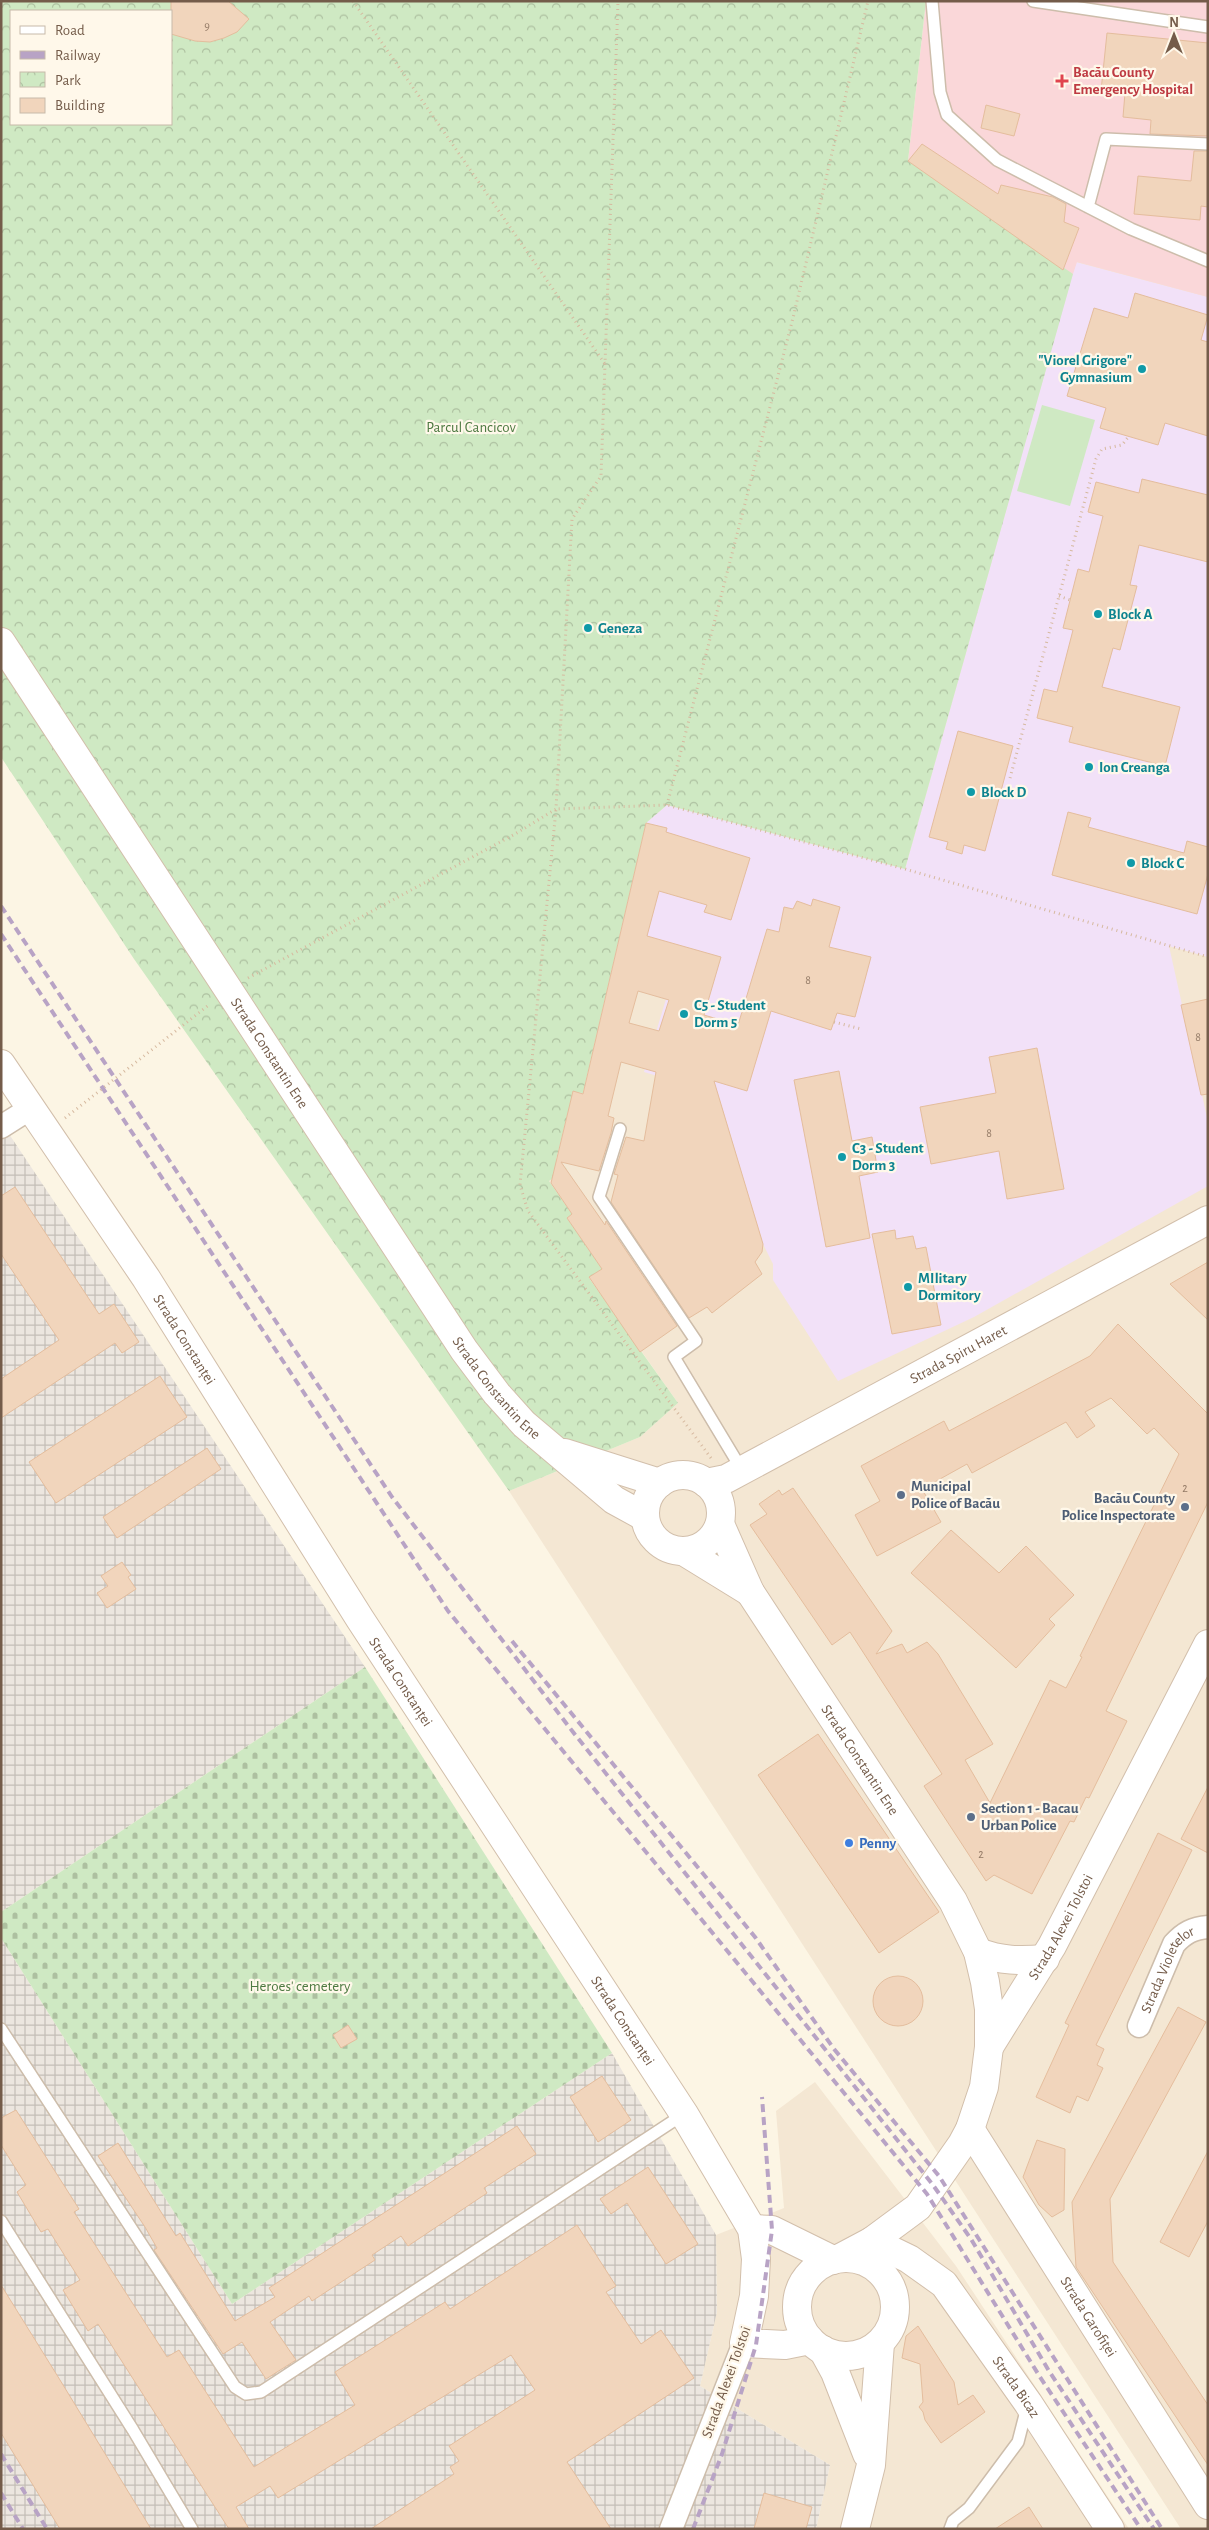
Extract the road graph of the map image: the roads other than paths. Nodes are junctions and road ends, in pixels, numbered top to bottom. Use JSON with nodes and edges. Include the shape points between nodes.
{"nodes":[{"id":1,"x":932,"y":1,"type":"edge"},
{"id":2,"x":1033,"y":1,"type":"edge"},
{"id":3,"x":1208,"y":27,"type":"edge"},
{"id":4,"x":1208,"y":144,"type":"edge"},
{"id":5,"x":1088,"y":207,"type":"junction"},
{"id":6,"x":1208,"y":260,"type":"edge"},
{"id":7,"x":1,"y":642,"type":"edge"},
{"id":8,"x":1,"y":1064,"type":"edge"},
{"id":9,"x":38,"y":1119,"type":"junction"},
{"id":10,"x":1,"y":1128,"type":"edge"},
{"id":11,"x":620,"y":1129,"type":"dead end"},
{"id":12,"x":1208,"y":1220,"type":"edge"},
{"id":13,"x":557,"y":1450,"type":"junction"},
{"id":14,"x":725,"y":1477,"type":"junction"},
{"id":15,"x":660,"y":1483,"type":"junction"},
{"id":16,"x":645,"y":1518,"type":"junction"},
{"id":17,"x":720,"y":1524,"type":"junction"},
{"id":18,"x":685,"y":1552,"type":"junction"},
{"id":19,"x":750,"y":1592,"type":"junction"},
{"id":20,"x":1208,"y":1644,"type":"edge"},
{"id":21,"x":1208,"y":1927,"type":"edge"},
{"id":22,"x":978,"y":1952,"type":"junction"},
{"id":23,"x":1045,"y":1959,"type":"junction"},
{"id":24,"x":1139,"y":2026,"type":"dead end"},
{"id":25,"x":1,"y":2029,"type":"edge"},
{"id":26,"x":989,"y":2047,"type":"junction"},
{"id":27,"x":684,"y":2114,"type":"junction"},
{"id":28,"x":970,"y":2129,"type":"junction"},
{"id":29,"x":918,"y":2207,"type":"junction"},
{"id":30,"x":1,"y":2221,"type":"edge"},
{"id":31,"x":752,"y":2229,"type":"junction"},
{"id":32,"x":872,"y":2241,"type":"junction"},
{"id":33,"x":909,"y":2258,"type":"junction"},
{"id":34,"x":836,"y":2259,"type":"junction"},
{"id":35,"x":896,"y":2308,"type":"junction"},
{"id":36,"x":744,"y":2343,"type":"junction"},
{"id":37,"x":880,"y":2343,"type":"junction"},
{"id":38,"x":817,"y":2345,"type":"junction"},
{"id":39,"x":1028,"y":2403,"type":"junction"},
{"id":40,"x":870,"y":2465,"type":"junction"},
{"id":41,"x":1208,"y":2505,"type":"edge"},
{"id":42,"x":192,"y":2529,"type":"edge"},
{"id":43,"x":670,"y":2529,"type":"edge"},
{"id":44,"x":855,"y":2529,"type":"edge"},
{"id":45,"x":950,"y":2529,"type":"edge"},
{"id":46,"x":1110,"y":2529,"type":"edge"}],
"edges":[{"from":1,"to":5,"type":"lane","via":[[940,92],[947,115],[997,160]]},
{"from":2,"to":3,"type":"lane"},
{"from":4,"to":5,"type":"lane","via":[[1106,139]]},
{"from":5,"to":6,"type":"lane","via":[[1131,229]]},
{"from":7,"to":13,"type":"street","name":"Strada Constantin Ene","via":[[464,1350],[524,1424]]},
{"from":8,"to":9,"type":"street","name":"Strada Constanței"},
{"from":9,"to":10,"type":"street"},
{"from":9,"to":27,"type":"street","name":"Strada Constanței","via":[[146,1278],[360,1620]]},
{"from":11,"to":14,"type":"lane","via":[[599,1197],[696,1341],[674,1357]]},
{"from":12,"to":14,"type":"street","name":"Strada Spiru Haret"},
{"from":13,"to":15,"type":"street","name":"Strada Constantin Ene"},
{"from":13,"to":16,"type":"street","name":"Strada Constantin Ene","via":[[614,1500]]},
{"from":14,"to":15,"type":"street","via":[[684,1475]]},
{"from":14,"to":17,"type":"street","via":[[717,1494]]},
{"from":15,"to":16,"type":"street","via":[[646,1505]]},
{"from":16,"to":18,"type":"street","via":[[655,1539],[669,1549]]},
{"from":17,"to":18,"type":"street","via":[[712,1538],[700,1548]]},
{"from":17,"to":19,"type":"street","name":"Strada Constantin Ene"},
{"from":18,"to":19,"type":"street","name":"Strada Constantin Ene"},
{"from":19,"to":22,"type":"street","name":"Strada Constantin Ene","via":[[953,1901]]},
{"from":20,"to":23,"type":"street","name":"Strada Alexei Tolstoi"},
{"from":21,"to":24,"type":"street","name":"Strada Violetelor","via":[[1182,1935],[1174,1944]]},
{"from":22,"to":23,"type":"street","via":[[996,1959]]},
{"from":22,"to":26,"type":"street","name":"Strada Constantin Ene","via":[[989,2009]]},
{"from":23,"to":26,"type":"street","name":"Strada Alexei Tolstoi"},
{"from":25,"to":27,"type":"lane","via":[[235,2387],[246,2394],[261,2392]]},
{"from":26,"to":28,"type":"street","name":"Strada Alexei Tolstoi","via":[[984,2087]]},
{"from":27,"to":31,"type":"street","name":"Strada Constanței"},
{"from":28,"to":29,"type":"street","name":"Strada Alexei Tolstoi"},
{"from":28,"to":41,"type":"street","name":"Strada Garofiței"},
{"from":29,"to":32,"type":"street","name":"Strada Alexei Tolstoi"},
{"from":29,"to":33,"type":"street","name":"Strada Alexei Tolstoi"},
{"from":30,"to":42,"type":"lane"},
{"from":31,"to":34,"type":"street","via":[[772,2230]]},
{"from":31,"to":36,"type":"street","name":"Strada Alexei Tolstoi","via":[[756,2258],[754,2296]]},
{"from":32,"to":33,"type":"street","name":"Strada Bicaz"},
{"from":32,"to":34,"type":"street","name":"Strada Alexei Tolstoi"},
{"from":33,"to":35,"type":"street","name":"Strada Alexei Tolstoi"},
{"from":33,"to":39,"type":"street","name":"Strada Bicaz","via":[[944,2284]]},
{"from":34,"to":35,"type":"street","via":[[861,2260],[880,2270],[889,2281]]},
{"from":34,"to":38,"type":"street","name":"Strada Alexei Tolstoi","via":[[819,2266],[809,2275],[797,2301],[802,2329]]},
{"from":35,"to":37,"type":"street","name":"Strada Alexei Tolstoi","via":[[892,2327]]},
{"from":36,"to":38,"type":"street"},
{"from":36,"to":43,"type":"street","name":"Strada Alexei Tolstoi"},
{"from":37,"to":38,"type":"street","via":[[853,2356],[838,2355]]},
{"from":37,"to":40,"type":"street","name":"Strada Alexei Tolstoi"},
{"from":38,"to":40,"type":"street","name":"Strada Alexei Tolstoi","via":[[836,2372]]},
{"from":39,"to":45,"type":"lane","via":[[1018,2442],[970,2508],[953,2521]]},
{"from":39,"to":46,"type":"street","name":"Strada Bicaz"},
{"from":40,"to":44,"type":"street","name":"Strada Alexei Tolstoi"}]}
